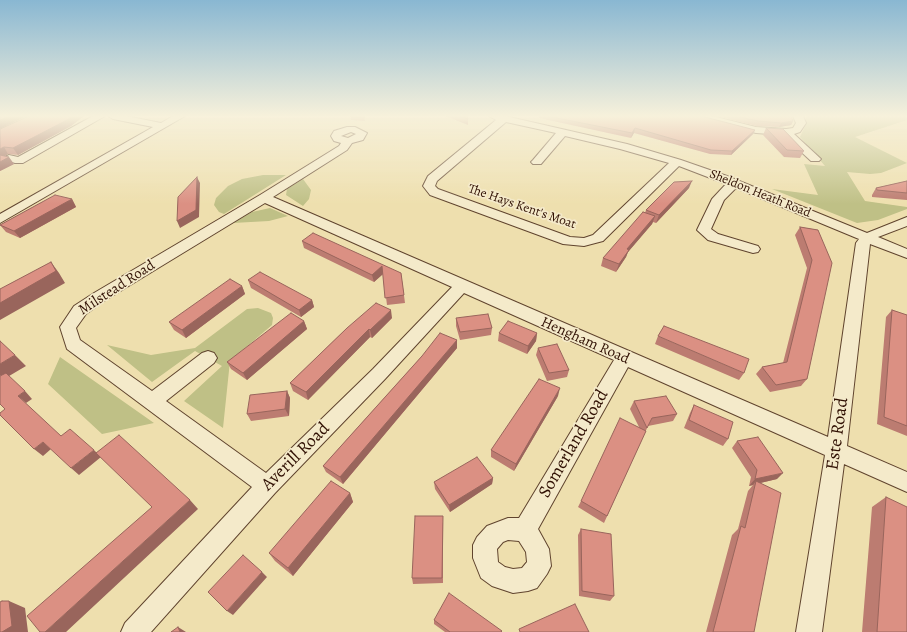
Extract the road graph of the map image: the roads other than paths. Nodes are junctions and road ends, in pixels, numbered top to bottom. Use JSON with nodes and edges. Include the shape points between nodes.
{"nodes":[{"id":1,"x":47,"y":145,"type":"edge"},
{"id":2,"x":129,"y":145,"type":"edge"},
{"id":3,"x":345,"y":145,"type":"edge"},
{"id":4,"x":468,"y":145,"type":"edge"},
{"id":5,"x":551,"y":145,"type":"edge"},
{"id":6,"x":621,"y":145,"type":"edge"},
{"id":7,"x":800,"y":145,"type":"edge"},
{"id":8,"x":9,"y":158,"type":"edge"},
{"id":9,"x":557,"y":158,"type":"dead end"},
{"id":10,"x":815,"y":159,"type":"dead end"},
{"id":11,"x":677,"y":162,"type":"junction"},
{"id":12,"x":734,"y":183,"type":"junction"},
{"id":13,"x":264,"y":198,"type":"junction"},
{"id":14,"x":0,"y":219,"type":"edge"},
{"id":15,"x":907,"y":221,"type":"edge"},
{"id":16,"x":868,"y":238,"type":"junction"},
{"id":17,"x":753,"y":249,"type":"dead end"},
{"id":18,"x":907,"y":254,"type":"edge"},
{"id":19,"x":462,"y":286,"type":"junction"},
{"id":20,"x":208,"y":358,"type":"dead end"},
{"id":21,"x":624,"y":358,"type":"junction"},
{"id":22,"x":153,"y":401,"type":"junction"},
{"id":23,"x":836,"y":450,"type":"junction"},
{"id":24,"x":907,"y":482,"type":"edge"},
{"id":25,"x":267,"y":486,"type":"junction"},
{"id":26,"x":525,"y":530,"type":"dead end"},
{"id":27,"x":134,"y":632,"type":"edge"},
{"id":28,"x":809,"y":632,"type":"edge"}],
"edges":[{"from":1,"to":8,"type":"street","via":[[19,161]]},
{"from":2,"to":14,"type":"street"},
{"from":3,"to":13,"type":"street","name":"Milstead Road"},
{"from":4,"to":11,"type":"street","name":"The Hays Kent's Moat","via":[[432,179],[429,186],[434,192],[568,241],[584,242],[598,238]]},
{"from":5,"to":9,"type":"street","via":[[540,158]]},
{"from":6,"to":11,"type":"street","name":"Sheldon Heath Road"},
{"from":7,"to":10,"type":"street"},
{"from":11,"to":12,"type":"street","name":"Sheldon Heath Road"},
{"from":12,"to":16,"type":"street","name":"Sheldon Heath Road"},
{"from":12,"to":17,"type":"street","via":[[718,199],[704,230],[713,237]]},
{"from":13,"to":19,"type":"street","name":"Hengham Road"},
{"from":13,"to":22,"type":"street","name":"Milstead Road","via":[[98,297],[80,310],[71,321],[68,327],[73,344]]},
{"from":15,"to":16,"type":"street"},
{"from":16,"to":18,"type":"street","name":"Sheldon Heath Road"},
{"from":16,"to":23,"type":"street","name":"Este Road","via":[[863,244]]},
{"from":19,"to":21,"type":"street","name":"Hengham Road"},
{"from":19,"to":25,"type":"street","name":"Averill Road","via":[[379,374]]},
{"from":20,"to":22,"type":"street"},
{"from":21,"to":23,"type":"street","name":"Hengham Road"},
{"from":21,"to":26,"type":"street","name":"Somerland Road"},
{"from":22,"to":25,"type":"street","name":"Milstead Road"},
{"from":23,"to":24,"type":"street","name":"Hengham Road"},
{"from":23,"to":28,"type":"street","name":"Este Road"},
{"from":25,"to":27,"type":"street","name":"Averill Road"}]}
